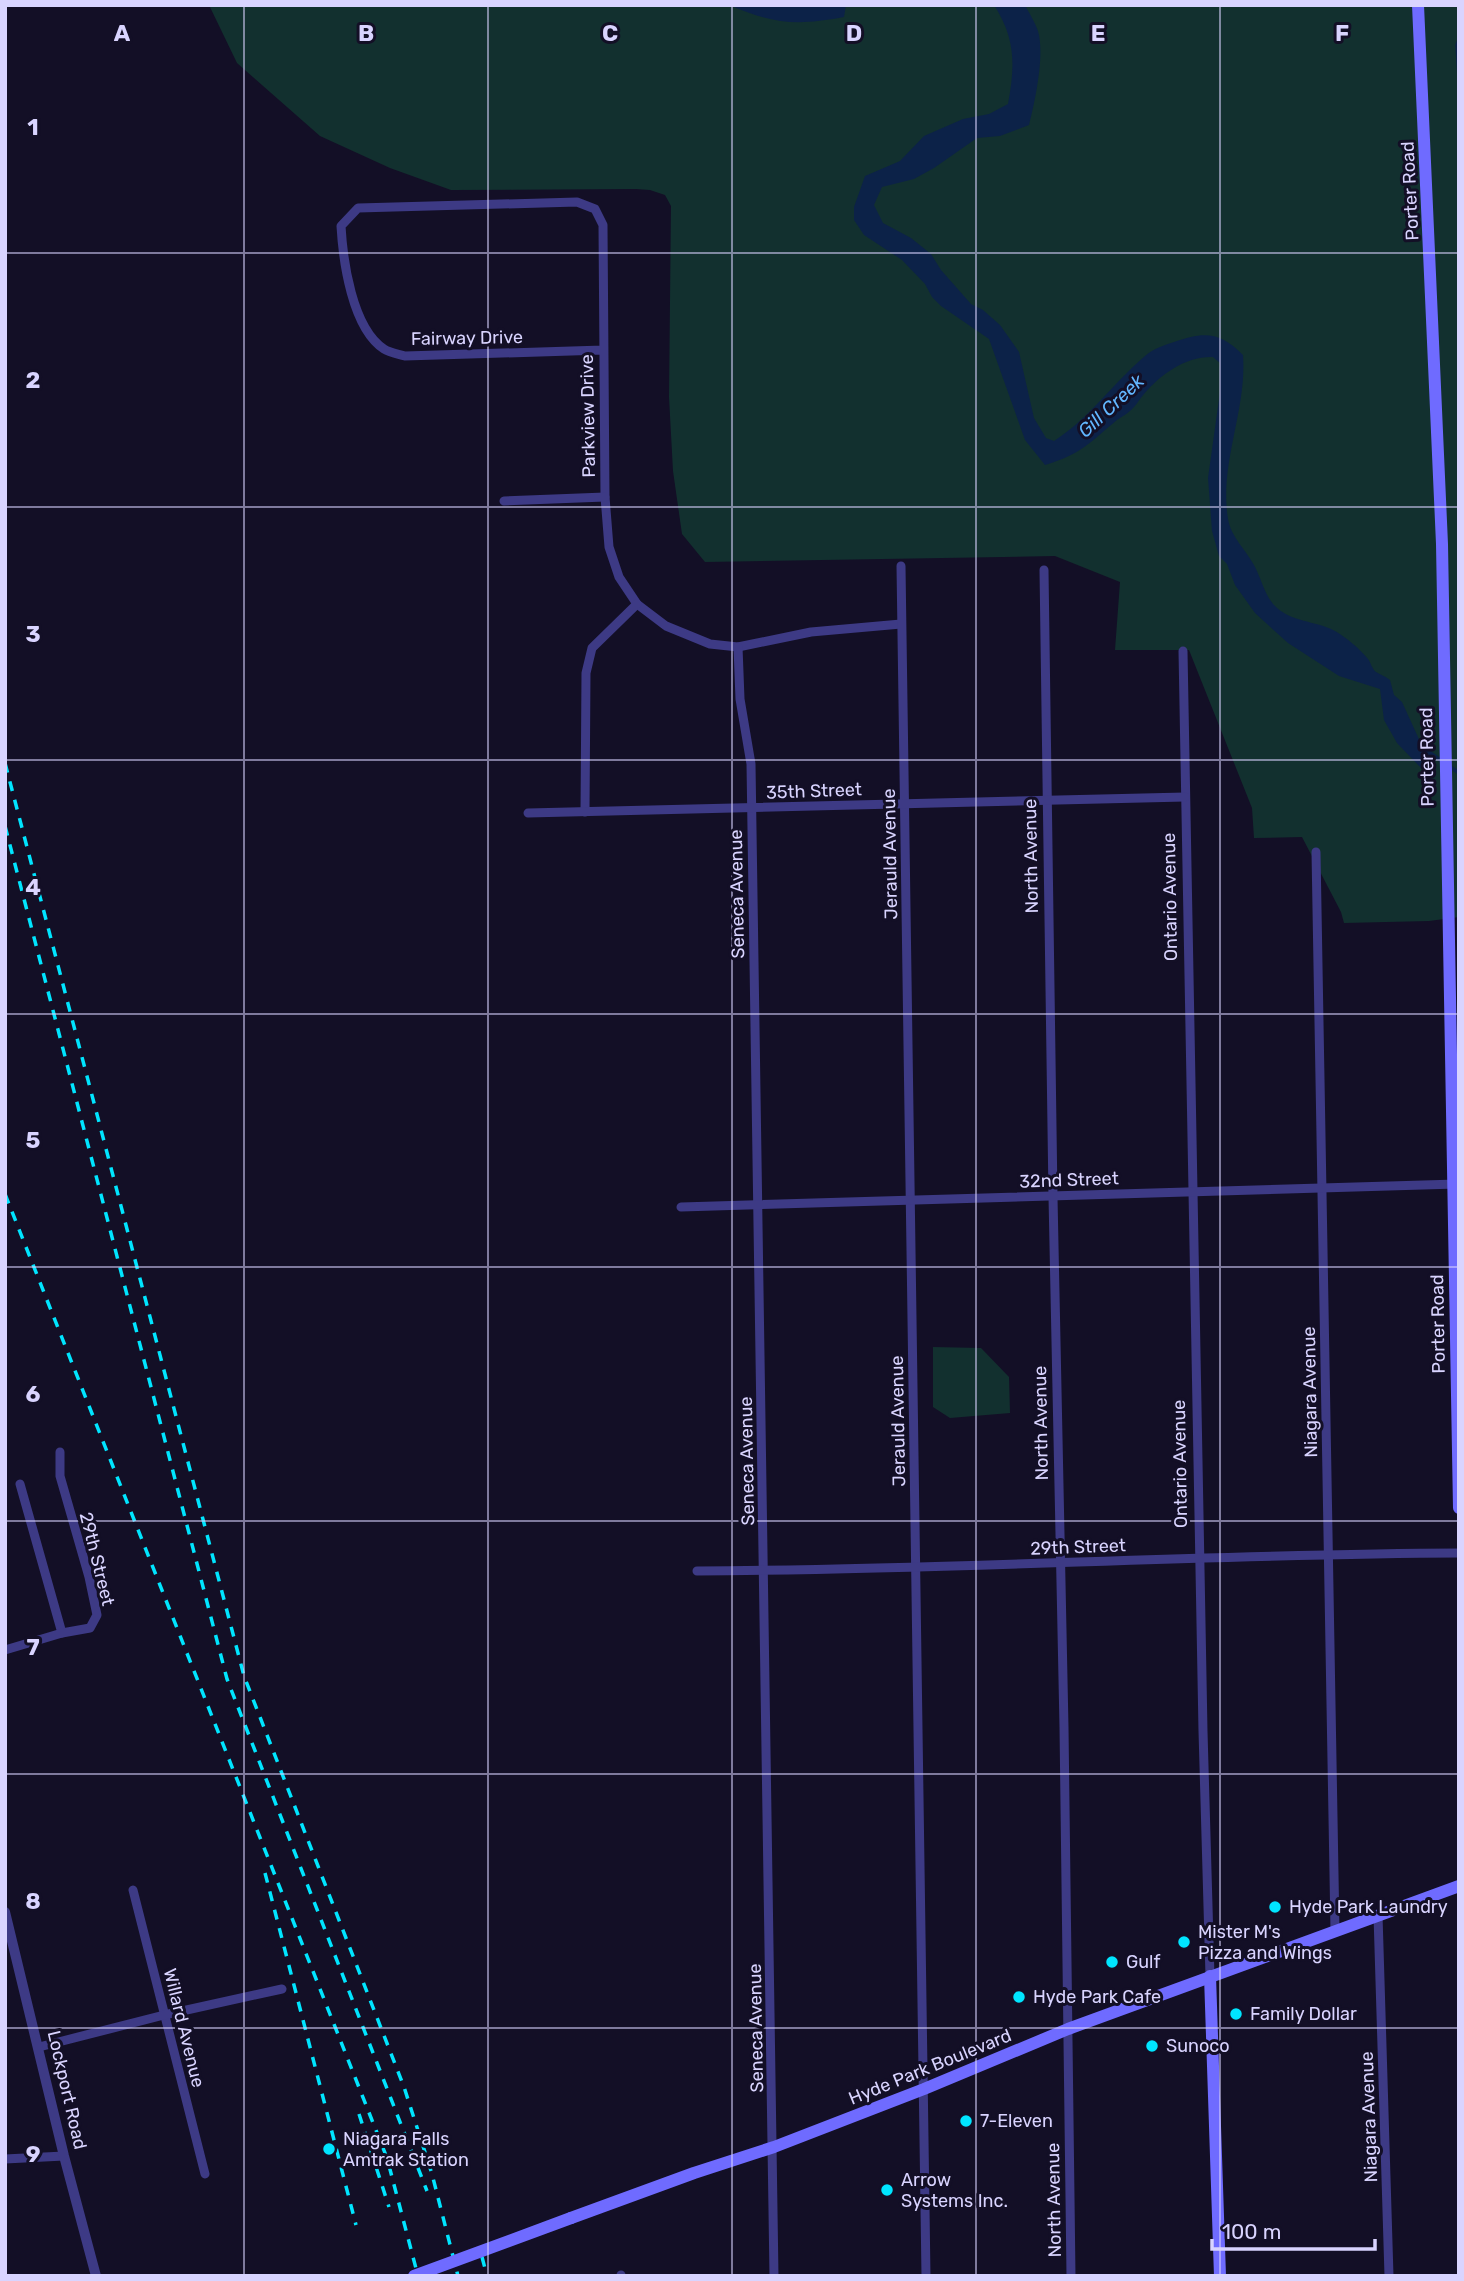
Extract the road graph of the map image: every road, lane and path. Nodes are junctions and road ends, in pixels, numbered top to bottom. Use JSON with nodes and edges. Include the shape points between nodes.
{"nodes":[{"id":1,"x":1418,"y":5,"type":"edge"},
{"id":2,"x":341,"y":226,"type":"joint"},
{"id":3,"x":603,"y":350,"type":"junction"},
{"id":4,"x":605,"y":497,"type":"junction"},
{"id":5,"x":504,"y":501,"type":"dead end"},
{"id":6,"x":901,"y":566,"type":"dead end"},
{"id":7,"x":1044,"y":570,"type":"dead end"},
{"id":8,"x":638,"y":604,"type":"junction"},
{"id":9,"x":901,"y":624,"type":"junction"},
{"id":10,"x":738,"y":647,"type":"junction"},
{"id":11,"x":1183,"y":651,"type":"dead end"},
{"id":12,"x":1185,"y":797,"type":"junction"},
{"id":13,"x":1046,"y":799,"type":"junction"},
{"id":14,"x":905,"y":804,"type":"junction"},
{"id":15,"x":751,"y":808,"type":"junction"},
{"id":16,"x":585,"y":812,"type":"junction"},
{"id":17,"x":528,"y":813,"type":"dead end"},
{"id":18,"x":1316,"y":852,"type":"dead end"},
{"id":19,"x":1454,"y":941,"type":"edge"},
{"id":20,"x":1456,"y":1184,"type":"edge"},
{"id":21,"x":1322,"y":1188,"type":"junction"},
{"id":22,"x":1192,"y":1192,"type":"junction"},
{"id":23,"x":1053,"y":1196,"type":"junction"},
{"id":24,"x":911,"y":1201,"type":"junction"},
{"id":25,"x":759,"y":1205,"type":"junction"},
{"id":26,"x":681,"y":1207,"type":"dead end"},
{"id":27,"x":60,"y":1452,"type":"dead end"},
{"id":28,"x":20,"y":1484,"type":"dead end"},
{"id":29,"x":1459,"y":1508,"type":"edge"},
{"id":30,"x":1459,"y":1553,"type":"edge"},
{"id":31,"x":1328,"y":1554,"type":"junction"},
{"id":32,"x":1200,"y":1559,"type":"junction"},
{"id":33,"x":1060,"y":1563,"type":"junction"},
{"id":34,"x":916,"y":1567,"type":"junction"},
{"id":35,"x":697,"y":1571,"type":"dead end"},
{"id":36,"x":764,"y":1571,"type":"junction"},
{"id":37,"x":62,"y":1633,"type":"junction"},
{"id":38,"x":5,"y":1650,"type":"edge"},
{"id":39,"x":1459,"y":1886,"type":"edge"},
{"id":40,"x":133,"y":1890,"type":"dead end"},
{"id":41,"x":5,"y":1912,"type":"edge"},
{"id":42,"x":1378,"y":1915,"type":"junction"},
{"id":43,"x":1335,"y":1931,"type":"junction"},
{"id":44,"x":1210,"y":1976,"type":"junction"},
{"id":45,"x":282,"y":1989,"type":"dead end"},
{"id":46,"x":164,"y":2015,"type":"junction"},
{"id":47,"x":1068,"y":2029,"type":"junction"},
{"id":48,"x":39,"y":2047,"type":"junction"},
{"id":49,"x":924,"y":2090,"type":"junction"},
{"id":50,"x":774,"y":2147,"type":"junction"},
{"id":51,"x":64,"y":2156,"type":"junction"},
{"id":52,"x":5,"y":2159,"type":"edge"},
{"id":53,"x":205,"y":2174,"type":"dead end"},
{"id":54,"x":96,"y":2276,"type":"edge"},
{"id":55,"x":414,"y":2276,"type":"edge"},
{"id":56,"x":774,"y":2276,"type":"edge"},
{"id":57,"x":926,"y":2276,"type":"edge"},
{"id":58,"x":1071,"y":2276,"type":"edge"},
{"id":59,"x":1220,"y":2276,"type":"edge"},
{"id":60,"x":1389,"y":2276,"type":"edge"}],
"edges":[{"from":1,"to":19,"type":"main road","name":"Porter Road"},
{"from":2,"to":3,"type":"street","name":"Fairway Drive","via":[[343,260],[354,299],[368,334],[385,350],[405,356]]},
{"from":2,"to":3,"type":"street","name":"Parkview Drive","via":[[358,208],[577,202],[595,209],[603,225]]},
{"from":3,"to":4,"type":"street","name":"Parkview Drive"},
{"from":4,"to":5,"type":"street"},
{"from":4,"to":8,"type":"street","name":"Parkview Drive","via":[[609,547],[619,577]]},
{"from":6,"to":9,"type":"street","name":"Jerauld Avenue"},
{"from":7,"to":13,"type":"street","name":"North Avenue"},
{"from":8,"to":10,"type":"street","name":"Parkview Drive","via":[[666,626],[710,644]]},
{"from":8,"to":16,"type":"street","via":[[592,648],[586,673]]},
{"from":9,"to":10,"type":"street","name":"Parkview Drive","via":[[811,632]]},
{"from":9,"to":14,"type":"street","name":"Jerauld Avenue"},
{"from":10,"to":15,"type":"street","name":"Seneca Avenue","via":[[740,699],[751,764]]},
{"from":11,"to":12,"type":"street","name":"Ontario Avenue"},
{"from":12,"to":13,"type":"street","name":"35th Street"},
{"from":12,"to":22,"type":"street","name":"Ontario Avenue"},
{"from":13,"to":14,"type":"street","name":"35th Street"},
{"from":13,"to":23,"type":"street","name":"North Avenue"},
{"from":14,"to":15,"type":"street","name":"35th Street"},
{"from":14,"to":24,"type":"street","name":"Jerauld Avenue"},
{"from":15,"to":16,"type":"street","name":"35th Street"},
{"from":15,"to":25,"type":"street","name":"Seneca Avenue"},
{"from":16,"to":17,"type":"street","name":"35th Street"},
{"from":18,"to":21,"type":"street","name":"Niagara Avenue"},
{"from":19,"to":20,"type":"main road","name":"Porter Road"},
{"from":20,"to":21,"type":"street","name":"32nd Street"},
{"from":20,"to":29,"type":"main road","name":"Porter Road"},
{"from":21,"to":22,"type":"street","name":"32nd Street"},
{"from":21,"to":31,"type":"street","name":"Niagara Avenue"},
{"from":22,"to":23,"type":"street","name":"32nd Street"},
{"from":22,"to":32,"type":"street","name":"Ontario Avenue"},
{"from":23,"to":24,"type":"street","name":"32nd Street"},
{"from":23,"to":33,"type":"street","name":"North Avenue"},
{"from":24,"to":25,"type":"street","name":"32nd Street"},
{"from":24,"to":34,"type":"street","name":"Jerauld Avenue"},
{"from":25,"to":26,"type":"street","name":"32nd Street"},
{"from":25,"to":36,"type":"street","name":"Seneca Avenue"},
{"from":27,"to":37,"type":"street","name":"29th Street","via":[[60,1476],[97,1615],[90,1628]]},
{"from":28,"to":37,"type":"street"},
{"from":30,"to":31,"type":"street","name":"29th Street"},
{"from":31,"to":32,"type":"street","name":"29th Street"},
{"from":31,"to":43,"type":"street","name":"Niagara Avenue"},
{"from":32,"to":33,"type":"street","name":"29th Street"},
{"from":32,"to":44,"type":"street","name":"Ontario Avenue"},
{"from":33,"to":34,"type":"street","name":"29th Street"},
{"from":33,"to":47,"type":"street","name":"North Avenue"},
{"from":34,"to":36,"type":"street","name":"29th Street"},
{"from":34,"to":49,"type":"street","name":"Jerauld Avenue"},
{"from":35,"to":36,"type":"street","name":"29th Street"},
{"from":36,"to":50,"type":"street","name":"Seneca Avenue"},
{"from":37,"to":38,"type":"street","name":"29th Street"},
{"from":39,"to":42,"type":"main road","name":"Hyde Park Boulevard"},
{"from":40,"to":46,"type":"street","name":"Willard Avenue"},
{"from":41,"to":48,"type":"street","name":"Lockport Road"},
{"from":42,"to":43,"type":"main road","name":"Hyde Park Boulevard"},
{"from":42,"to":60,"type":"street","name":"Niagara Avenue"},
{"from":43,"to":44,"type":"main road","name":"Hyde Park Boulevard"},
{"from":44,"to":47,"type":"main road","name":"Hyde Park Boulevard"},
{"from":44,"to":59,"type":"main road","name":"Ontario Avenue"},
{"from":45,"to":46,"type":"street"},
{"from":46,"to":48,"type":"street"},
{"from":46,"to":53,"type":"street","name":"Willard Avenue"},
{"from":47,"to":49,"type":"main road","name":"Hyde Park Boulevard"},
{"from":47,"to":58,"type":"street","name":"North Avenue"},
{"from":48,"to":51,"type":"street","name":"Lockport Road"},
{"from":49,"to":50,"type":"main road","name":"Hyde Park Boulevard"},
{"from":49,"to":57,"type":"street","name":"Jerauld Avenue"},
{"from":50,"to":55,"type":"main road","name":"Hyde Park Boulevard","bridge":true},
{"from":50,"to":56,"type":"street","name":"Seneca Avenue"},
{"from":51,"to":52,"type":"street"},
{"from":51,"to":54,"type":"street","name":"Lockport Road"}]}
